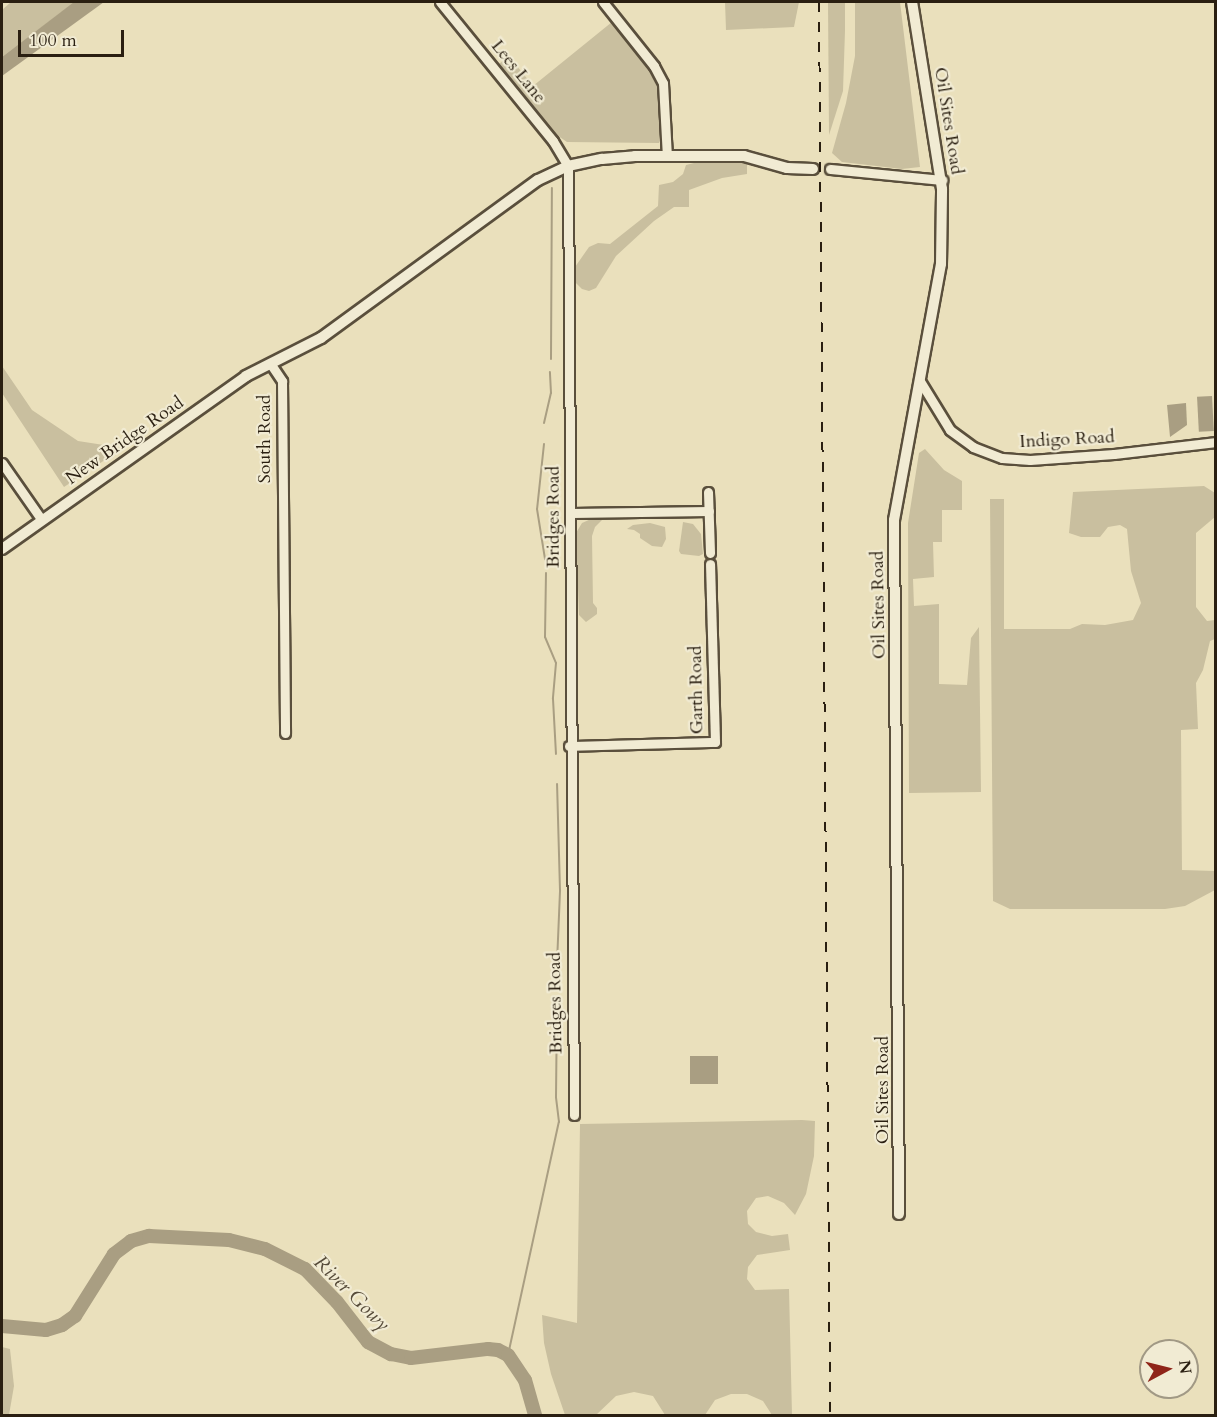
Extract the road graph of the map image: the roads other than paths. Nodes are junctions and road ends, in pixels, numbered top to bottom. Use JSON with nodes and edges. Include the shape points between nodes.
{"nodes":[{"id":1,"x":440,"y":2,"type":"edge"},
{"id":2,"x":603,"y":2,"type":"edge"},
{"id":3,"x":912,"y":2,"type":"edge"},
{"id":4,"x":667,"y":156,"type":"junction"},
{"id":5,"x":568,"y":166,"type":"junction"},
{"id":6,"x":830,"y":169,"type":"dead end"},
{"id":7,"x":813,"y":170,"type":"dead end"},
{"id":8,"x":942,"y":180,"type":"junction"},
{"id":9,"x":270,"y":363,"type":"junction"},
{"id":10,"x":920,"y":381,"type":"junction"},
{"id":11,"x":1215,"y":442,"type":"edge"},
{"id":12,"x":2,"y":463,"type":"edge"},
{"id":13,"x":708,"y":492,"type":"dead end"},
{"id":14,"x":709,"y":511,"type":"junction"},
{"id":15,"x":572,"y":513,"type":"junction"},
{"id":16,"x":41,"y":519,"type":"junction"},
{"id":17,"x":2,"y":549,"type":"edge"},
{"id":18,"x":710,"y":553,"type":"dead end"},
{"id":19,"x":710,"y":564,"type":"dead end"},
{"id":20,"x":285,"y":733,"type":"dead end"},
{"id":21,"x":570,"y":746,"type":"junction"},
{"id":22,"x":574,"y":1115,"type":"dead end"},
{"id":23,"x":899,"y":1214,"type":"dead end"}],
"edges":[{"from":1,"to":5,"type":"street","name":"Lees Lane","via":[[553,141]]},
{"from":2,"to":4,"type":"street","via":[[663,83]]},
{"from":3,"to":8,"type":"street","name":"Oil Sites Road"},
{"from":4,"to":5,"type":"street","via":[[602,159]]},
{"from":4,"to":7,"type":"street","via":[[744,156],[788,168]]},
{"from":5,"to":9,"type":"street","via":[[511,197],[321,338]]},
{"from":5,"to":15,"type":"street","name":"Bridges Road"},
{"from":6,"to":8,"type":"street"},
{"from":8,"to":10,"type":"street","name":"Oil Sites Road","via":[[941,264]]},
{"from":9,"to":16,"type":"street","name":"New Bridge Road"},
{"from":9,"to":20,"type":"street","name":"South Road","via":[[282,381]]},
{"from":10,"to":11,"type":"street","name":"Indigo Road","via":[[950,430],[973,447],[1002,458],[1114,454]]},
{"from":10,"to":23,"type":"street","name":"Oil Sites Road","via":[[894,520]]},
{"from":12,"to":16,"type":"street"},
{"from":13,"to":14,"type":"street"},
{"from":14,"to":15,"type":"street"},
{"from":14,"to":18,"type":"street"},
{"from":15,"to":21,"type":"street","name":"Bridges Road"},
{"from":16,"to":17,"type":"street","name":"New Bridge Road"},
{"from":19,"to":21,"type":"street","name":"Garth Road","via":[[715,742]]},
{"from":21,"to":22,"type":"street","name":"Bridges Road"}]}
